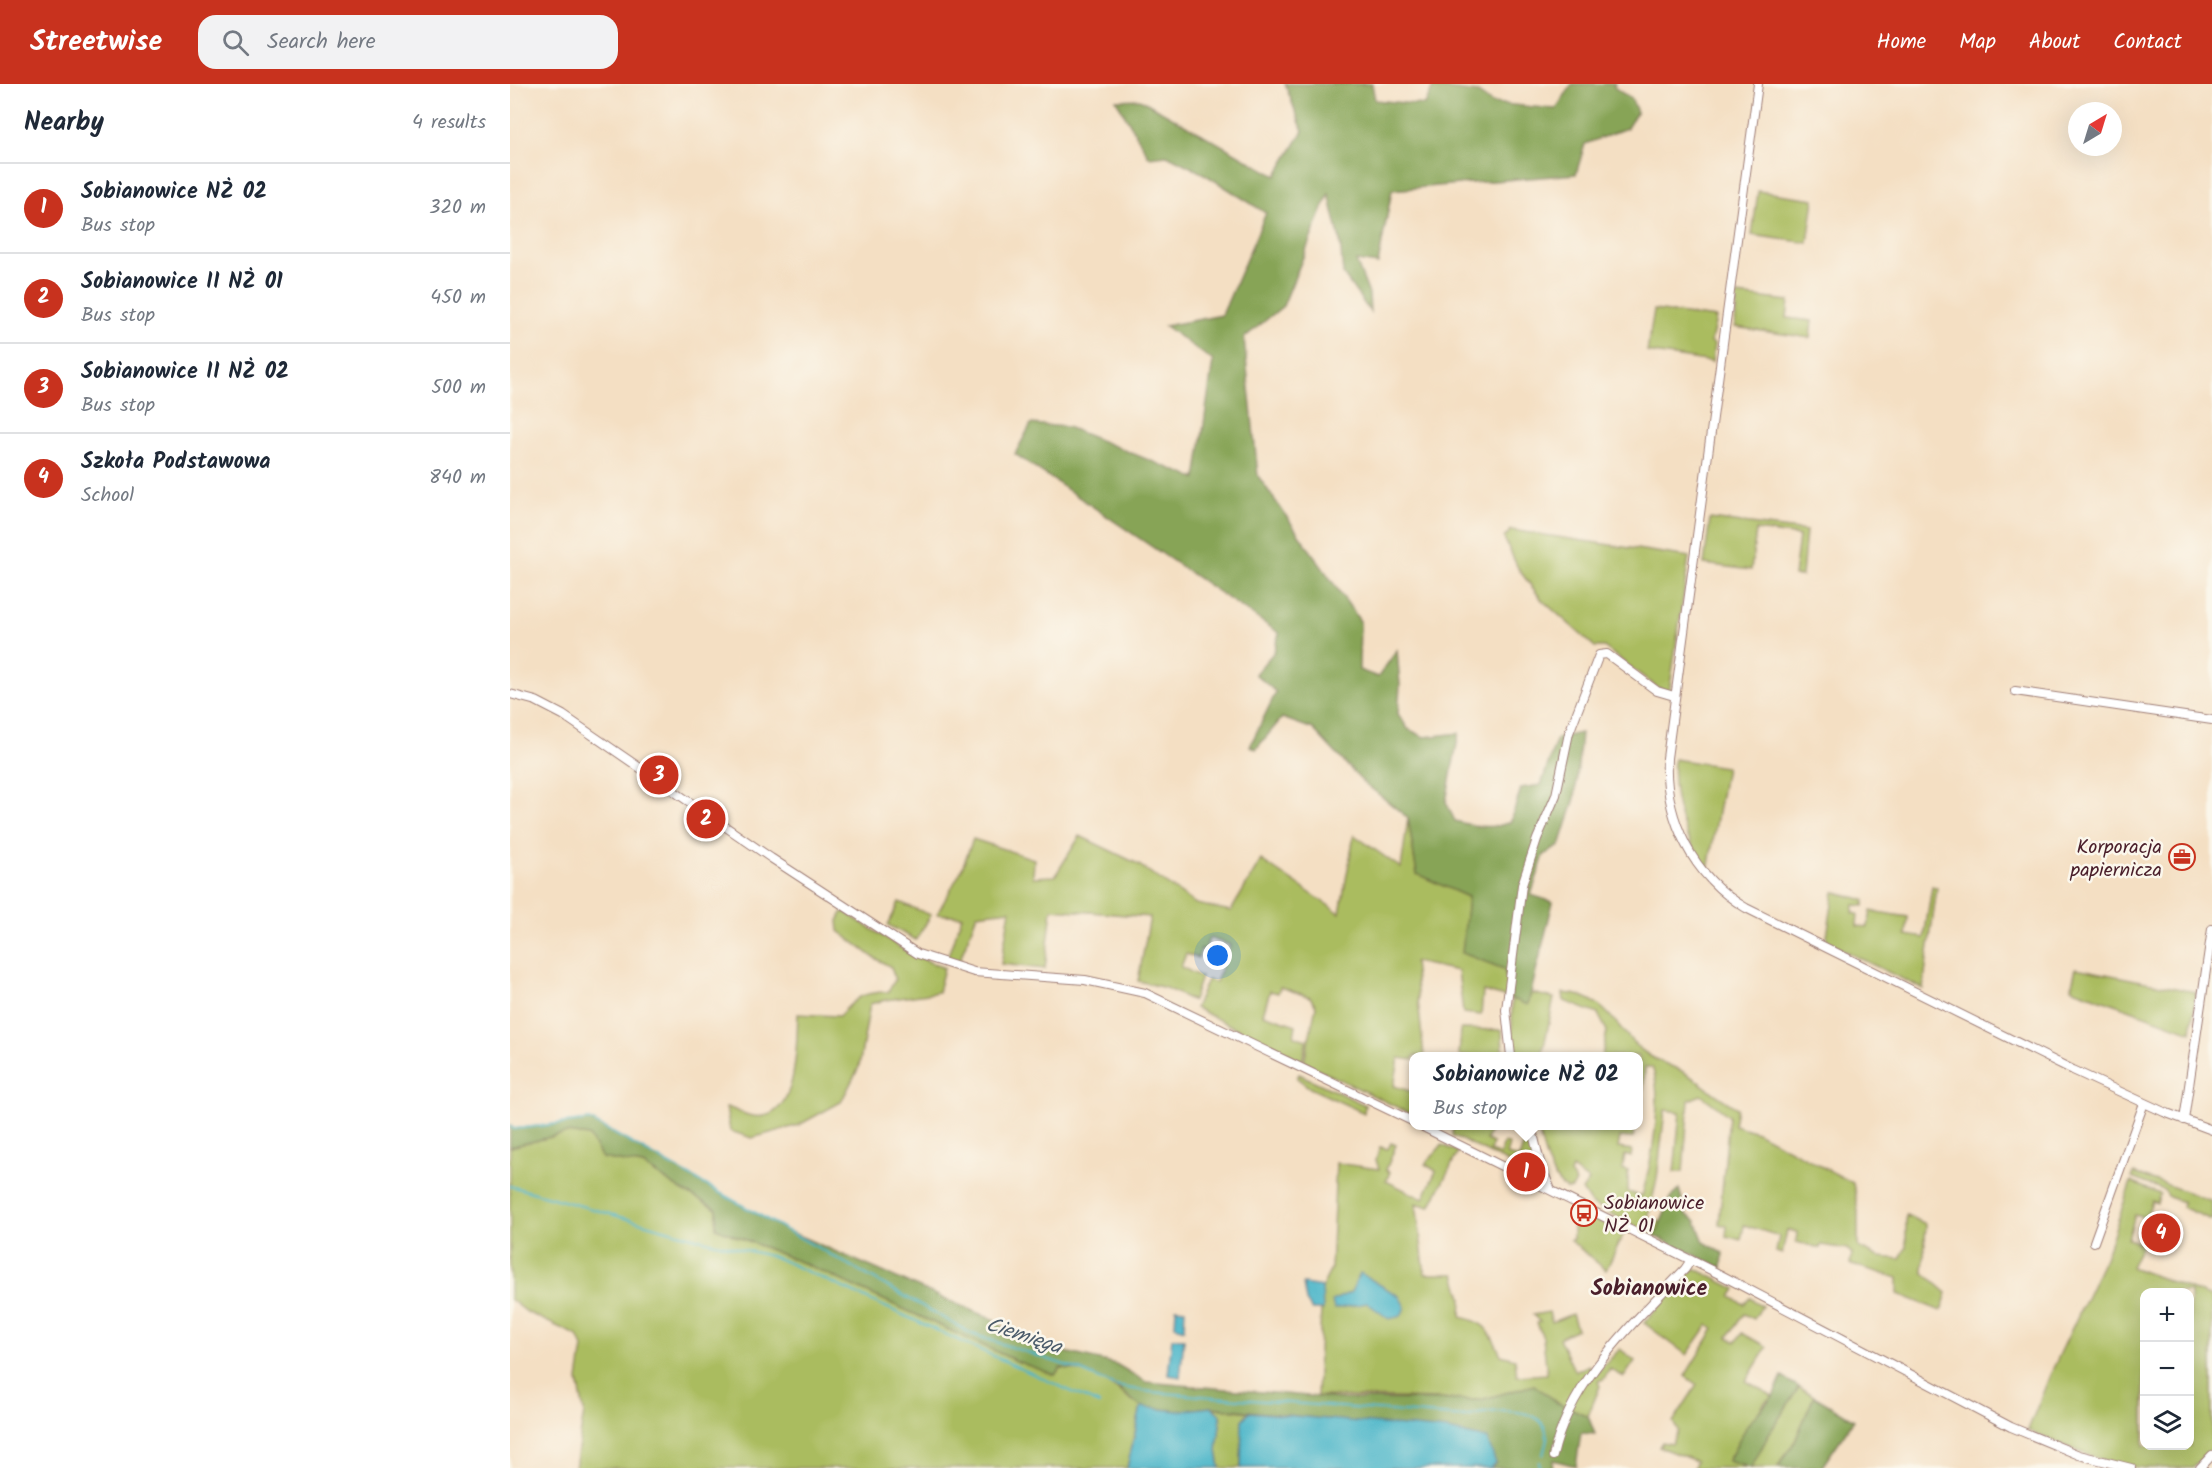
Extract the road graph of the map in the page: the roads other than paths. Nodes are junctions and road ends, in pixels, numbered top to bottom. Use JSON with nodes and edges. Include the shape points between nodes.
{"nodes":[{"id":1,"x":1758,"y":84,"type":"edge"},
{"id":2,"x":2015,"y":691,"type":"dead end"},
{"id":3,"x":510,"y":694,"type":"edge"},
{"id":4,"x":1674,"y":696,"type":"junction"},
{"id":5,"x":2212,"y":720,"type":"edge"},
{"id":6,"x":2212,"y":929,"type":"edge"},
{"id":7,"x":1511,"y":1052,"type":"edge"},
{"id":8,"x":2144,"y":1103,"type":"junction"},
{"id":9,"x":1409,"y":1120,"type":"edge"},
{"id":10,"x":2184,"y":1120,"type":"junction"},
{"id":11,"x":1430,"y":1130,"type":"edge"},
{"id":12,"x":1532,"y":1130,"type":"edge"},
{"id":13,"x":2212,"y":1130,"type":"edge"},
{"id":14,"x":1541,"y":1166,"type":"junction"},
{"id":15,"x":1529,"y":1179,"type":"junction"},
{"id":16,"x":1551,"y":1190,"type":"junction"},
{"id":17,"x":2094,"y":1242,"type":"dead end"},
{"id":18,"x":1691,"y":1260,"type":"junction"},
{"id":19,"x":2212,"y":1455,"type":"edge"},
{"id":20,"x":1553,"y":1456,"type":"dead end"},
{"id":21,"x":2132,"y":1468,"type":"edge"},
{"id":22,"x":2200,"y":1468,"type":"edge"}],
"edges":[{"from":1,"to":4,"type":"street"},
{"from":2,"to":5,"type":"street"},
{"from":3,"to":9,"type":"street","via":[[536,701],[563,715],[842,906],[925,957],[974,972],[1085,980],[1145,993]]},
{"from":4,"to":7,"type":"street","via":[[1656,691],[1607,654],[1599,656],[1592,669],[1569,733],[1556,795],[1522,885],[1506,1010]]},
{"from":4,"to":8,"type":"street","via":[[1666,770],[1670,801],[1692,856],[1722,893],[1769,920]]},
{"from":6,"to":10,"type":"street"},
{"from":8,"to":10,"type":"street"},
{"from":8,"to":17,"type":"street"},
{"from":10,"to":13,"type":"street"},
{"from":11,"to":15,"type":"street"},
{"from":12,"to":14,"type":"street"},
{"from":14,"to":15,"type":"street"},
{"from":14,"to":16,"type":"street"},
{"from":15,"to":16,"type":"street"},
{"from":16,"to":18,"type":"street"},
{"from":18,"to":20,"type":"street","via":[[1586,1379]]},
{"from":18,"to":21,"type":"street","via":[[2011,1427],[2079,1455]]},
{"from":19,"to":22,"type":"street"}]}
